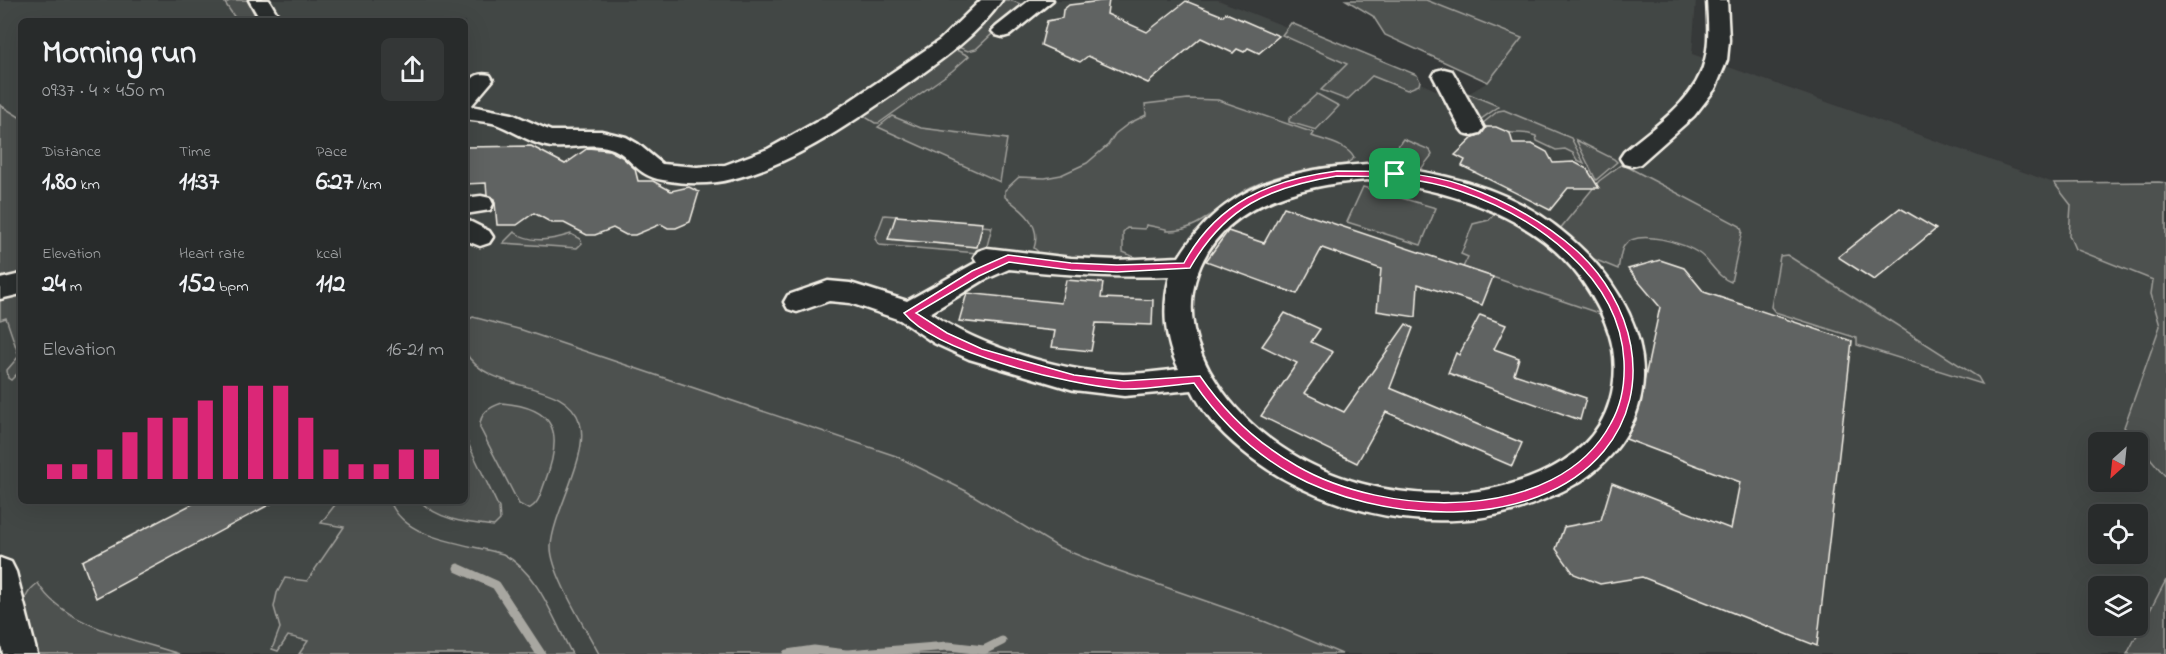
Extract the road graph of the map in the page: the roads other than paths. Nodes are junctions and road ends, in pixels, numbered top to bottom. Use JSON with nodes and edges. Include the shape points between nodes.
{"nodes":[{"id":1,"x":259,"y":0,"type":"edge"},
{"id":2,"x":992,"y":0,"type":"edge"},
{"id":3,"x":1717,"y":0,"type":"edge"},
{"id":4,"x":1034,"y":1,"type":"edge"},
{"id":5,"x":269,"y":18,"type":"edge"},
{"id":6,"x":1003,"y":31,"type":"dead end"},
{"id":7,"x":1444,"y":76,"type":"dead end"},
{"id":8,"x":482,"y":80,"type":"dead end"},
{"id":9,"x":468,"y":96,"type":"edge"},
{"id":10,"x":468,"y":113,"type":"edge"},
{"id":11,"x":1472,"y":128,"type":"dead end"},
{"id":12,"x":1632,"y":158,"type":"dead end"},
{"id":13,"x":1187,"y":266,"type":"junction"},
{"id":14,"x":18,"y":285,"type":"edge"},
{"id":15,"x":0,"y":289,"type":"edge"},
{"id":16,"x":797,"y":302,"type":"dead end"},
{"id":17,"x":909,"y":313,"type":"junction"},
{"id":18,"x":1197,"y":379,"type":"junction"},
{"id":19,"x":0,"y":572,"type":"edge"},
{"id":20,"x":20,"y":654,"type":"edge"}],
"edges":[{"from":1,"to":5,"type":"street"},
{"from":2,"to":10,"type":"street","via":[[945,45],[851,112],[773,156],[731,172],[658,172],[646,166],[631,147],[618,142],[600,138],[547,139],[507,120]]},
{"from":3,"to":12,"type":"street","via":[[1718,42],[1711,78],[1690,106]]},
{"from":4,"to":6,"type":"street"},
{"from":7,"to":11,"type":"street"},
{"from":8,"to":9,"type":"street"},
{"from":13,"to":17,"type":"street","via":[[1071,267],[997,258]]},
{"from":13,"to":18,"type":"street","via":[[1178,313],[1184,346]]},
{"from":13,"to":18,"type":"street","via":[[1198,245],[1233,209],[1281,185],[1337,173],[1376,172],[1424,178],[1460,187],[1505,206],[1550,233],[1573,253],[1604,290],[1621,323],[1630,375],[1626,401],[1616,426],[1578,468],[1551,485],[1520,497],[1446,508],[1368,499],[1295,471],[1236,429]]},
{"from":14,"to":15,"type":"street"},
{"from":16,"to":17,"type":"street","via":[[828,291],[850,293]]},
{"from":17,"to":18,"type":"street","via":[[944,336],[980,352],[1074,379],[1124,385]]},
{"from":19,"to":20,"type":"street"}]}
